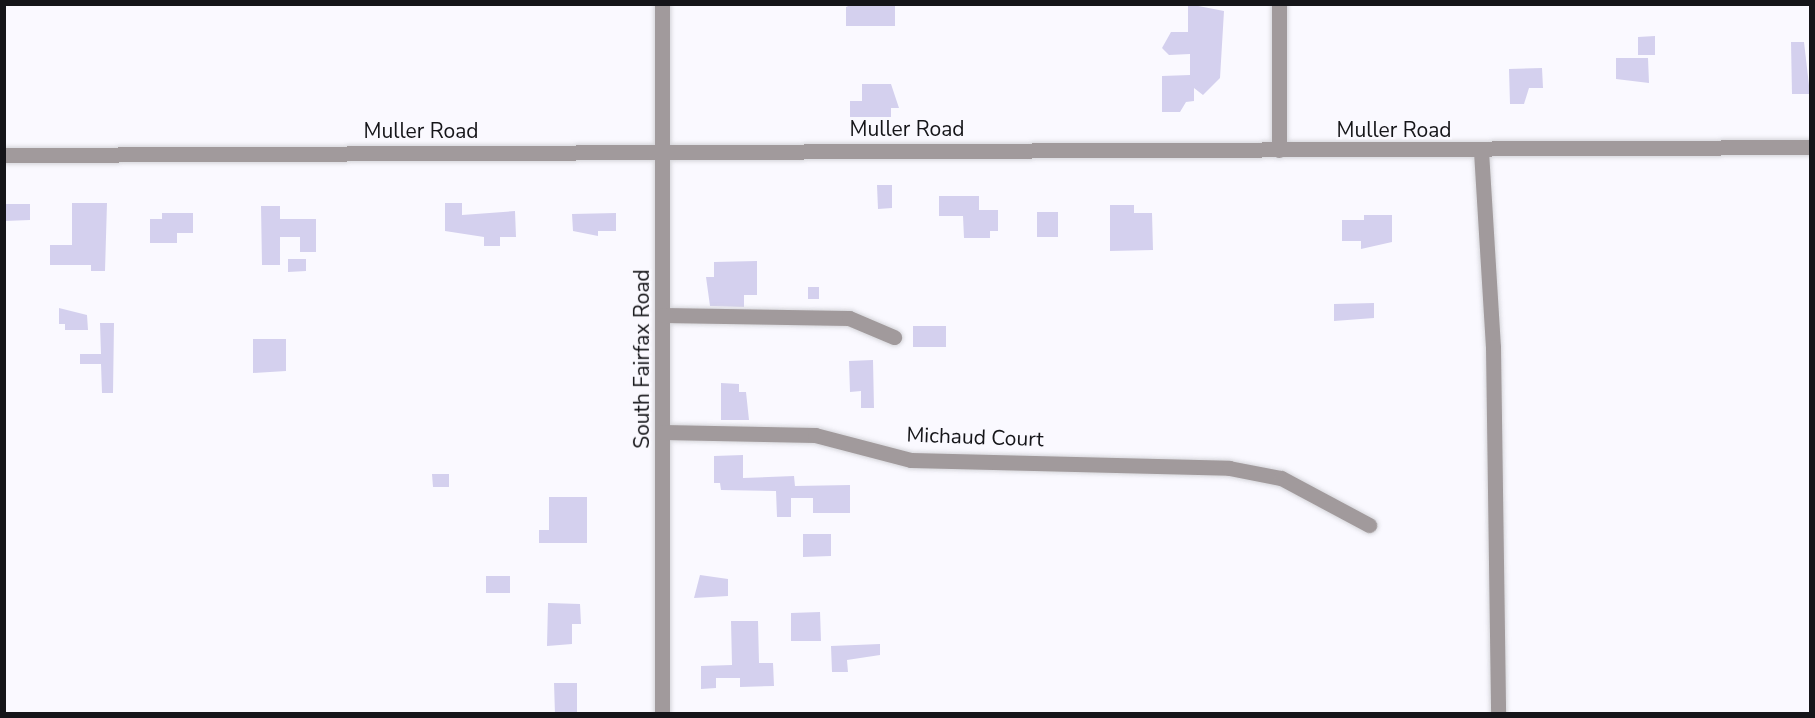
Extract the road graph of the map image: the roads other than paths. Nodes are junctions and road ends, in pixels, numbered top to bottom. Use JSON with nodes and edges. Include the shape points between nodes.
{"nodes":[{"id":1,"x":662,"y":4,"type":"edge"},
{"id":2,"x":1279,"y":4,"type":"edge"},
{"id":3,"x":1810,"y":147,"type":"edge"},
{"id":4,"x":1279,"y":150,"type":"junction"},
{"id":5,"x":662,"y":151,"type":"junction"},
{"id":6,"x":1481,"y":152,"type":"junction"},
{"id":7,"x":4,"y":154,"type":"edge"},
{"id":8,"x":663,"y":315,"type":"junction"},
{"id":9,"x":894,"y":337,"type":"dead end"},
{"id":10,"x":663,"y":432,"type":"junction"},
{"id":11,"x":1369,"y":525,"type":"dead end"},
{"id":12,"x":662,"y":714,"type":"edge"},
{"id":13,"x":1498,"y":714,"type":"edge"}],
"edges":[{"from":1,"to":5,"type":"street","name":"South Fairfax Road"},
{"from":2,"to":4,"type":"street"},
{"from":3,"to":6,"type":"street","name":"Muller Road"},
{"from":4,"to":5,"type":"street","name":"Muller Road"},
{"from":4,"to":6,"type":"street","name":"Muller Road"},
{"from":5,"to":7,"type":"street","name":"Muller Road"},
{"from":5,"to":8,"type":"street","name":"South Fairfax Road"},
{"from":6,"to":13,"type":"street","via":[[1493,347]]},
{"from":8,"to":9,"type":"street","via":[[849,318]]},
{"from":8,"to":10,"type":"street","name":"South Fairfax Road"},
{"from":10,"to":11,"type":"street","name":"Michaud Court","via":[[815,435],[911,460],[1107,461],[1131,469],[1229,468],[1281,478]]},
{"from":10,"to":12,"type":"street","name":"South Fairfax Road"}]}
